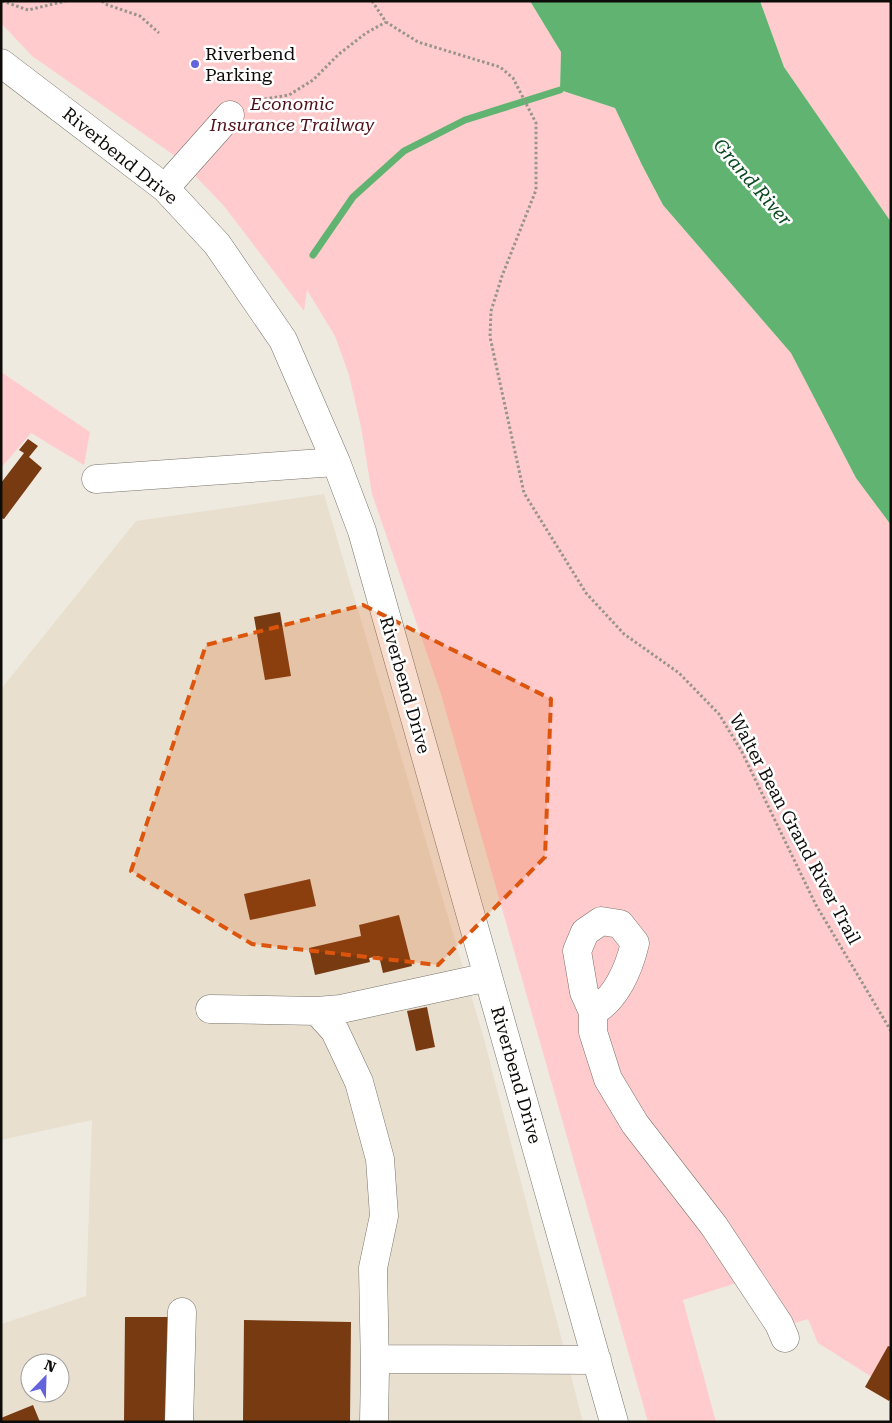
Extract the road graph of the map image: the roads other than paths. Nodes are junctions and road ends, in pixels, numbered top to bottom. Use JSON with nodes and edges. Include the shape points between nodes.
{"nodes":[{"id":1,"x":1,"y":63,"type":"edge"},
{"id":2,"x":230,"y":115,"type":"road end"},
{"id":3,"x":165,"y":188,"type":"junction"},
{"id":4,"x":336,"y":462,"type":"junction"},
{"id":5,"x":96,"y":480,"type":"dead end"},
{"id":6,"x":488,"y":976,"type":"junction"},
{"id":7,"x":210,"y":1009,"type":"dead end"},
{"id":8,"x":316,"y":1011,"type":"junction"},
{"id":9,"x":593,"y":1012,"type":"dead end"},
{"id":10,"x":182,"y":1312,"type":"dead end"},
{"id":11,"x":785,"y":1338,"type":"dead end"},
{"id":12,"x":375,"y":1359,"type":"junction"},
{"id":13,"x":597,"y":1360,"type":"junction"},
{"id":14,"x":179,"y":1422,"type":"edge"},
{"id":15,"x":374,"y":1422,"type":"edge"},
{"id":16,"x":614,"y":1422,"type":"edge"}],
"edges":[{"from":1,"to":3,"type":"street","name":"Riverbend Drive"},
{"from":2,"to":3,"type":"street"},
{"from":3,"to":4,"type":"street","name":"Riverbend Drive","via":[[216,244],[283,340]]},
{"from":4,"to":5,"type":"street"},
{"from":4,"to":6,"type":"street","name":"Riverbend Drive","via":[[362,531]]},
{"from":6,"to":8,"type":"street","via":[[341,1010]]},
{"from":6,"to":13,"type":"street","name":"Riverbend Drive"},
{"from":7,"to":8,"type":"street"},
{"from":8,"to":12,"type":"street","via":[[335,1031],[359,1082],[380,1159],[384,1216],[373,1268]]},
{"from":9,"to":11,"type":"street","via":[[593,1032],[608,1079],[635,1124],[714,1226]]},
{"from":10,"to":14,"type":"street"},
{"from":12,"to":13,"type":"street"},
{"from":12,"to":15,"type":"street"},
{"from":13,"to":16,"type":"street","name":"Riverbend Drive"}]}
